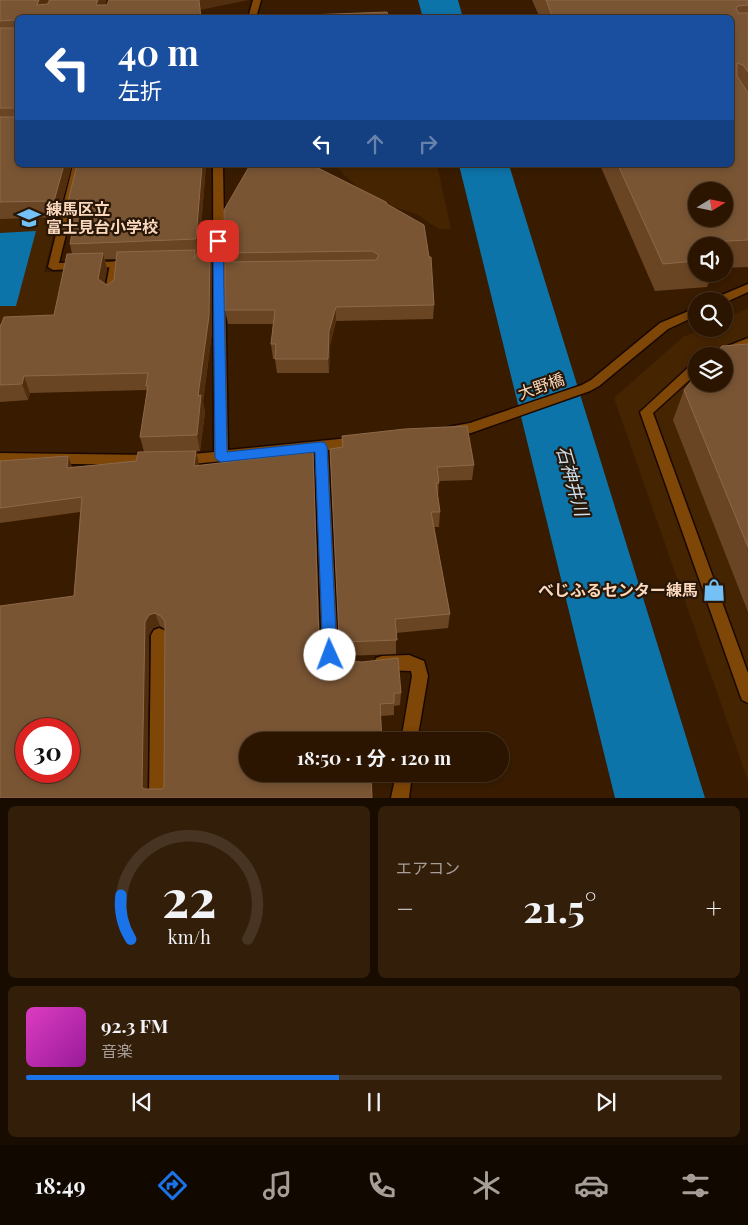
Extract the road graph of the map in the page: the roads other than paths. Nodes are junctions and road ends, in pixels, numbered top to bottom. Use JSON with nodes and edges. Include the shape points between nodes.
{"nodes":[{"id":1,"x":257,"y":0,"type":"edge"},
{"id":2,"x":253,"y":15,"type":"edge"},
{"id":3,"x":78,"y":167,"type":"edge"},
{"id":4,"x":218,"y":167,"type":"edge"},
{"id":5,"x":143,"y":263,"type":"edge"},
{"id":6,"x":115,"y":264,"type":"junction"},
{"id":7,"x":748,"y":288,"type":"edge"},
{"id":8,"x":733,"y":294,"type":"edge"},
{"id":9,"x":110,"y":296,"type":"edge"},
{"id":10,"x":688,"y":316,"type":"edge"},
{"id":11,"x":748,"y":342,"type":"edge"},
{"id":12,"x":733,"y":348,"type":"edge"},
{"id":13,"x":688,"y":375,"type":"edge"},
{"id":14,"x":443,"y":431,"type":"edge"},
{"id":15,"x":368,"y":441,"type":"edge"},
{"id":16,"x":321,"y":447,"type":"junction"},
{"id":17,"x":221,"y":457,"type":"junction"},
{"id":18,"x":0,"y":458,"type":"edge"},
{"id":19,"x":160,"y":636,"type":"dead end"},
{"id":20,"x":371,"y":664,"type":"edge"},
{"id":21,"x":352,"y":665,"type":"edge"},
{"id":22,"x":748,"y":694,"type":"edge"},
{"id":23,"x":411,"y":732,"type":"edge"},
{"id":24,"x":403,"y":782,"type":"edge"},
{"id":25,"x":158,"y":798,"type":"edge"},
{"id":26,"x":400,"y":798,"type":"edge"}],
"edges":[{"from":1,"to":2,"type":"street"},
{"from":3,"to":6,"type":"street","via":[[53,267]]},
{"from":4,"to":17,"type":"street"},
{"from":5,"to":6,"type":"street"},
{"from":6,"to":9,"type":"street"},
{"from":7,"to":8,"type":"street"},
{"from":10,"to":14,"type":"street","name":"大野橋","via":[[664,326],[586,388],[471,428]]},
{"from":11,"to":12,"type":"street"},
{"from":13,"to":22,"type":"street","via":[[646,412]]},
{"from":15,"to":16,"type":"street"},
{"from":16,"to":17,"type":"street"},
{"from":16,"to":21,"type":"street","via":[[330,655],[335,662]]},
{"from":17,"to":18,"type":"street","via":[[179,460]]},
{"from":19,"to":25,"type":"street"},
{"from":20,"to":23,"type":"street","via":[[409,662],[418,666],[420,676]]},
{"from":24,"to":26,"type":"street"}]}
